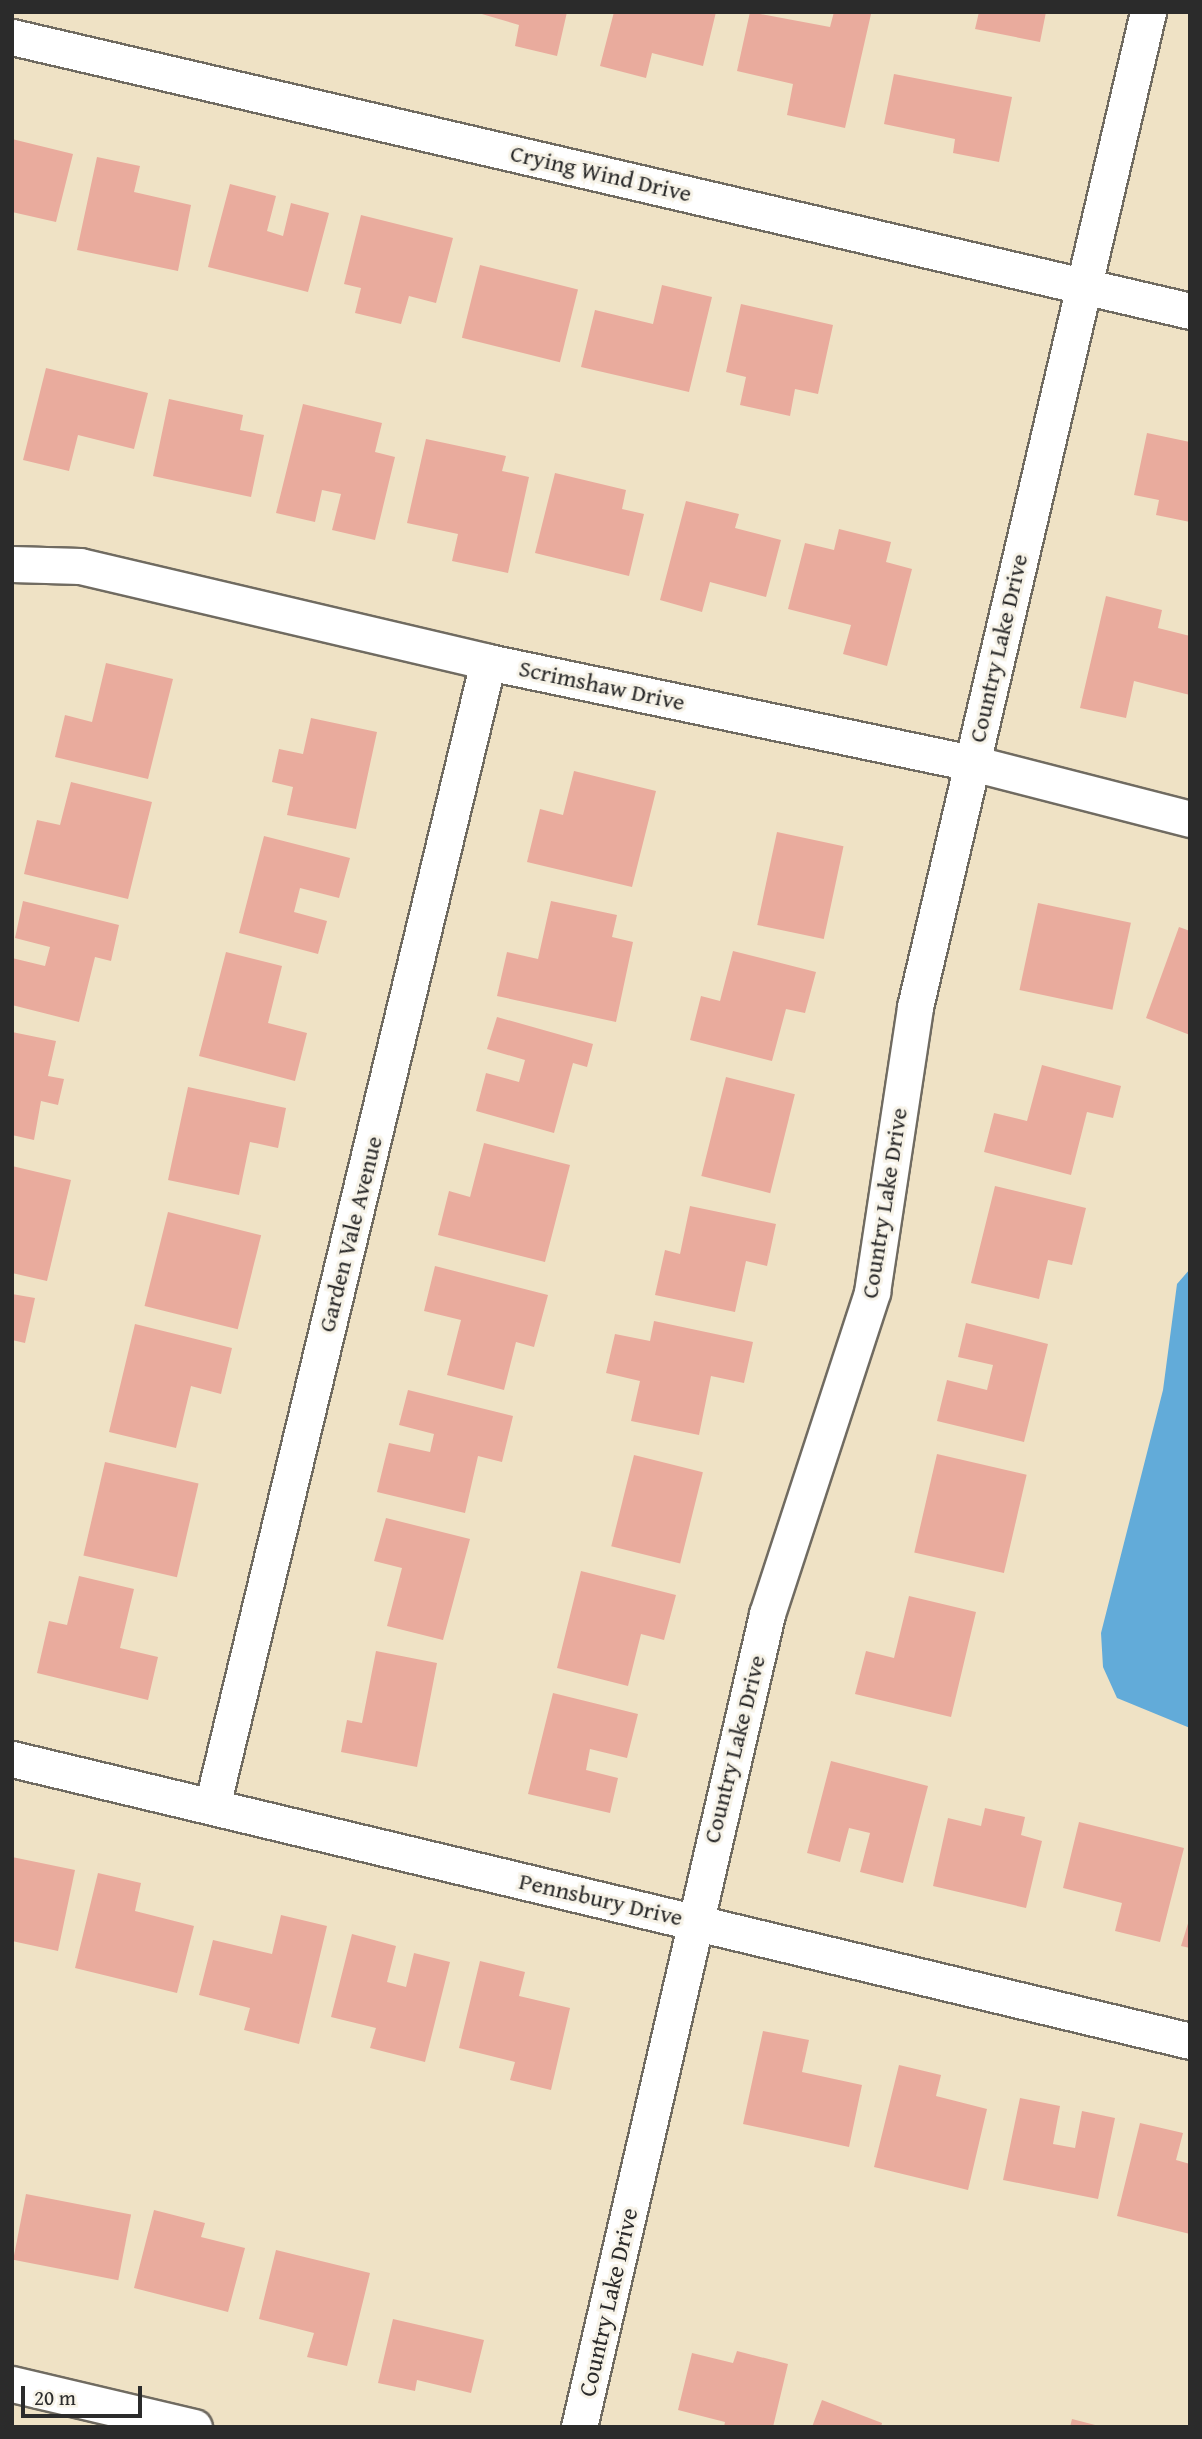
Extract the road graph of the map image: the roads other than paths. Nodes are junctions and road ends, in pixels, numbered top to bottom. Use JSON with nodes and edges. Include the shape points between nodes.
{"nodes":[{"id":1,"x":1148,"y":12,"type":"edge"},
{"id":2,"x":12,"y":37,"type":"edge"},
{"id":3,"x":1081,"y":284,"type":"junction"},
{"id":4,"x":1190,"y":311,"type":"edge"},
{"id":5,"x":12,"y":564,"type":"edge"},
{"id":6,"x":488,"y":662,"type":"junction"},
{"id":7,"x":972,"y":763,"type":"junction"},
{"id":8,"x":1190,"y":819,"type":"edge"},
{"id":9,"x":12,"y":1759,"type":"edge"},
{"id":10,"x":212,"y":1806,"type":"junction"},
{"id":11,"x":692,"y":1920,"type":"junction"},
{"id":12,"x":1190,"y":2041,"type":"edge"},
{"id":13,"x":12,"y":2384,"type":"edge"},
{"id":14,"x":194,"y":2427,"type":"edge"},
{"id":15,"x":579,"y":2427,"type":"edge"}],
"edges":[{"from":1,"to":3,"type":"street","name":"Country Lake Drive"},
{"from":2,"to":3,"type":"street","name":"Crying Wind Drive"},
{"from":3,"to":4,"type":"street","name":"Crying Wind Drive"},
{"from":3,"to":7,"type":"street","name":"Country Lake Drive"},
{"from":5,"to":6,"type":"street","name":"Scrimshaw Drive","via":[[80,566]]},
{"from":6,"to":7,"type":"street","name":"Scrimshaw Drive"},
{"from":6,"to":10,"type":"street","name":"Garden Vale Avenue"},
{"from":7,"to":8,"type":"street","name":"Scrimshaw Drive"},
{"from":7,"to":11,"type":"street","name":"Country Lake Drive","via":[[915,1007],[872,1292],[767,1614]]},
{"from":9,"to":10,"type":"street","name":"Pennsbury Drive"},
{"from":10,"to":11,"type":"street","name":"Pennsbury Drive"},
{"from":11,"to":12,"type":"street","name":"Pennsbury Drive"},
{"from":11,"to":15,"type":"street","name":"Country Lake Drive"},
{"from":13,"to":14,"type":"street"}]}
